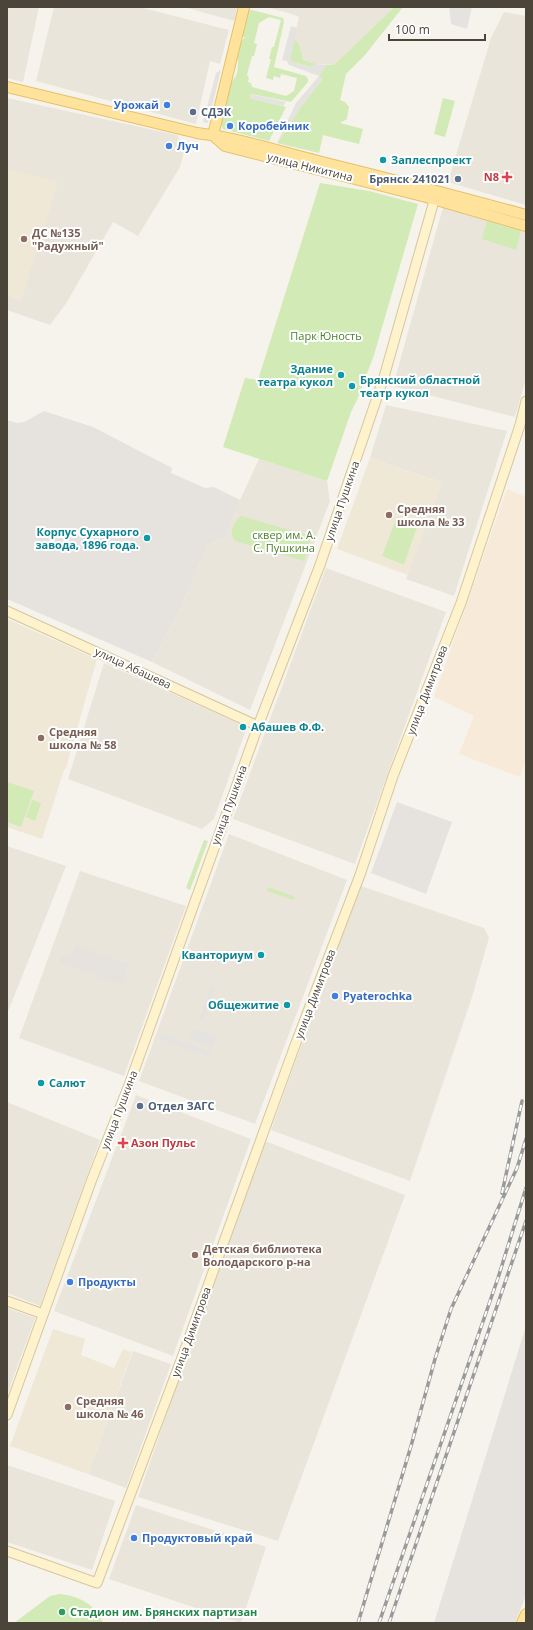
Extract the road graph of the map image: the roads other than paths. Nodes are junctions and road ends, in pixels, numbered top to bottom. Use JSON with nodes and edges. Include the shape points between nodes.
{"nodes":[{"id":1,"x":244,"y":7,"type":"edge"},
{"id":2,"x":7,"y":87,"type":"edge"},
{"id":3,"x":213,"y":135,"type":"junction"},
{"id":4,"x":435,"y":195,"type":"junction"},
{"id":5,"x":526,"y":215,"type":"edge"},
{"id":6,"x":526,"y":226,"type":"edge"},
{"id":7,"x":526,"y":402,"type":"edge"},
{"id":8,"x":7,"y":611,"type":"edge"},
{"id":9,"x":258,"y":726,"type":"junction"},
{"id":10,"x":7,"y":1301,"type":"edge"},
{"id":11,"x":43,"y":1314,"type":"junction"},
{"id":12,"x":7,"y":1415,"type":"edge"},
{"id":13,"x":7,"y":1551,"type":"edge"},
{"id":14,"x":526,"y":1614,"type":"edge"},
{"id":15,"x":522,"y":1623,"type":"edge"}],
"edges":[{"from":1,"to":3,"type":"main road"},
{"from":2,"to":3,"type":"main road","name":"улица Никитина"},
{"from":3,"to":4,"type":"main road","name":"улица Никитина"},
{"from":4,"to":5,"type":"main road","name":"улица Никитина"},
{"from":4,"to":6,"type":"main road","name":"улица Никитина"},
{"from":4,"to":9,"type":"main road","name":"улица Пушкина","via":[[379,393],[320,565]]},
{"from":7,"to":13,"type":"main road","name":"улица Димитрова","via":[[461,603],[393,776],[360,875],[97,1584]]},
{"from":8,"to":9,"type":"main road","name":"улица Абашева"},
{"from":9,"to":11,"type":"main road","name":"улица Пушкина","via":[[129,1085]]},
{"from":10,"to":11,"type":"main road"},
{"from":11,"to":12,"type":"main road","name":"улица Пушкина"},
{"from":14,"to":15,"type":"main road"}]}
